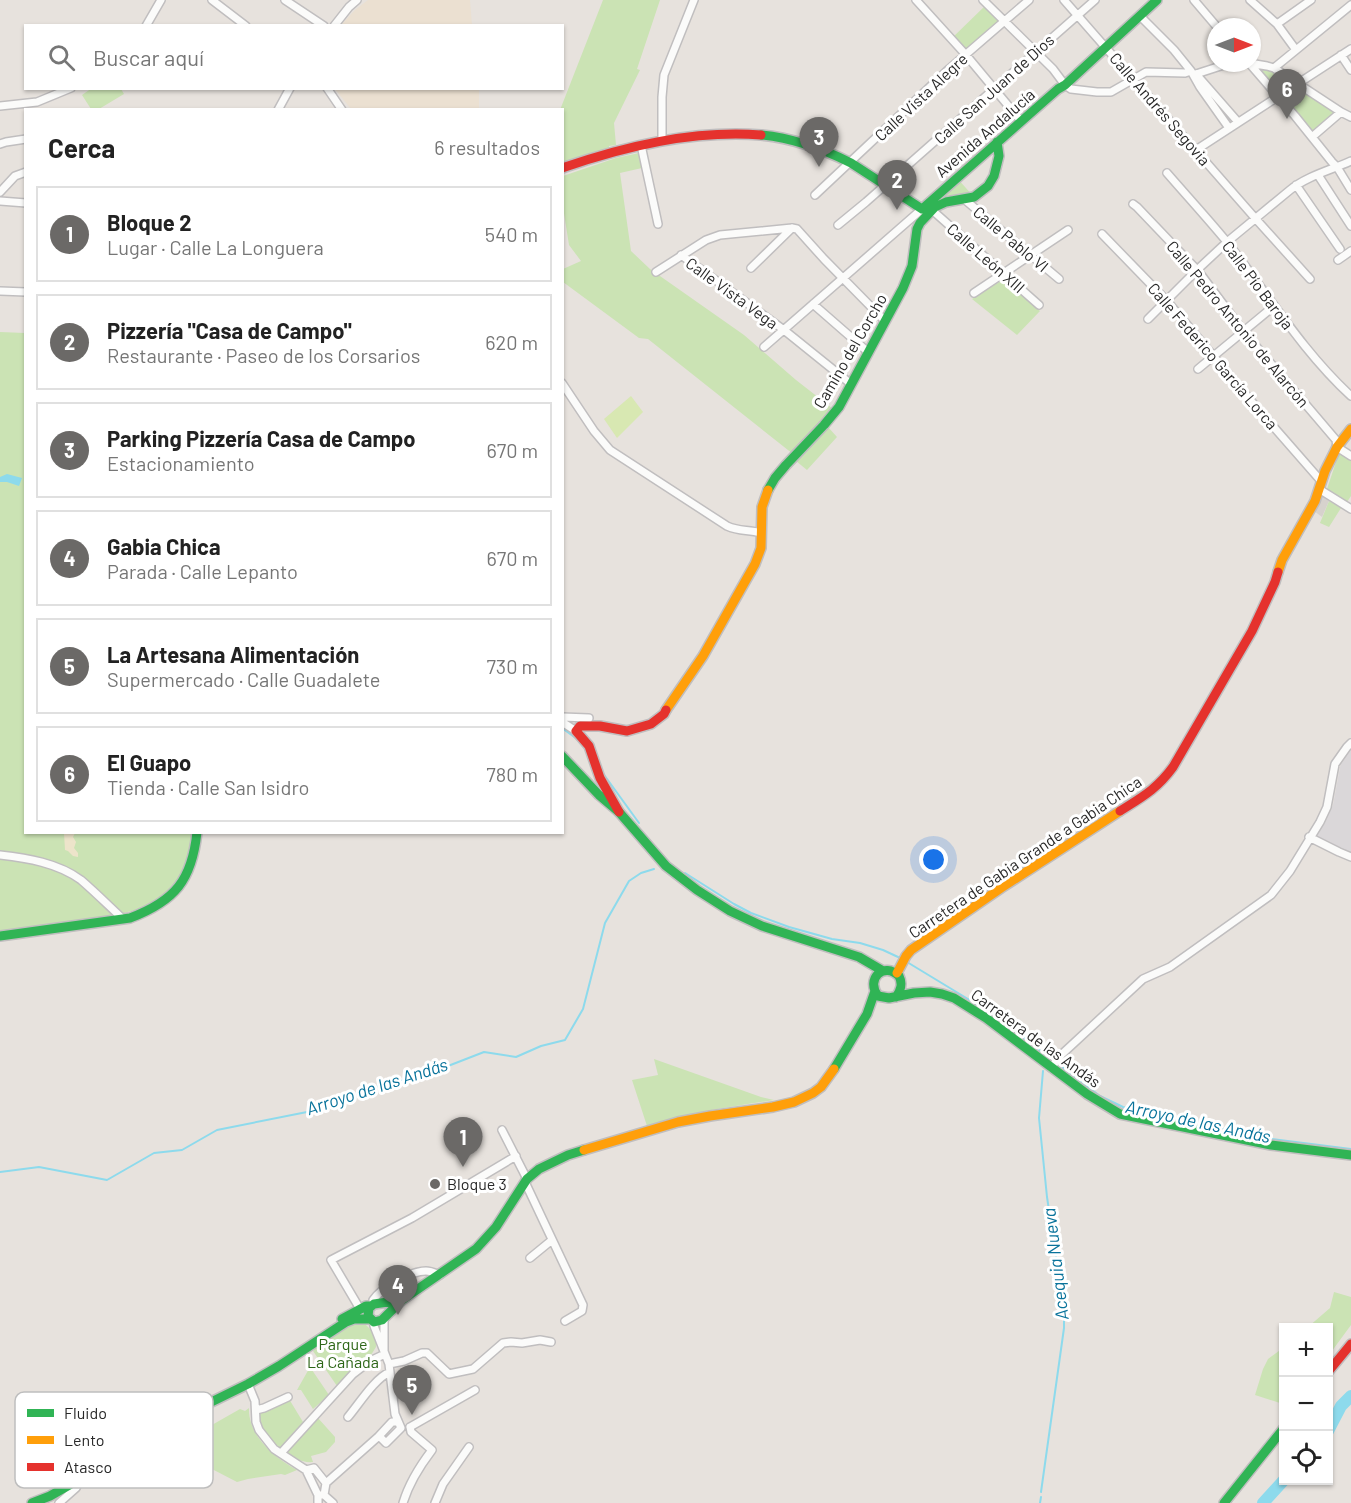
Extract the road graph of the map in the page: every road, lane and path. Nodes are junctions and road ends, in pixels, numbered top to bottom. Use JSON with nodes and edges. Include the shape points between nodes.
{"nodes":[{"id":1,"x":161,"y":0,"type":"edge"},
{"id":2,"x":212,"y":0,"type":"edge"},
{"id":3,"x":285,"y":0,"type":"edge"},
{"id":4,"x":357,"y":0,"type":"edge"},
{"id":5,"x":694,"y":0,"type":"edge"},
{"id":6,"x":916,"y":0,"type":"edge"},
{"id":7,"x":983,"y":0,"type":"edge"},
{"id":8,"x":1029,"y":0,"type":"edge"},
{"id":9,"x":1064,"y":0,"type":"edge"},
{"id":10,"x":1095,"y":0,"type":"edge"},
{"id":11,"x":1157,"y":0,"type":"edge"},
{"id":12,"x":1194,"y":0,"type":"edge"},
{"id":13,"x":1250,"y":0,"type":"edge"},
{"id":14,"x":1309,"y":1,"type":"edge"},
{"id":15,"x":1351,"y":5,"type":"edge"},
{"id":16,"x":1078,"y":15,"type":"junction"},
{"id":17,"x":1140,"y":16,"type":"junction"},
{"id":18,"x":1209,"y":18,"type":"edge"},
{"id":19,"x":1004,"y":22,"type":"junction"},
{"id":20,"x":147,"y":24,"type":"edge"},
{"id":21,"x":243,"y":24,"type":"edge"},
{"id":22,"x":321,"y":24,"type":"edge"},
{"id":23,"x":336,"y":24,"type":"edge"},
{"id":24,"x":1277,"y":24,"type":"junction"},
{"id":25,"x":1105,"y":47,"type":"junction"},
{"id":26,"x":1351,"y":49,"type":"edge"},
{"id":27,"x":1296,"y":50,"type":"junction"},
{"id":28,"x":1036,"y":52,"type":"junction"},
{"id":29,"x":1341,"y":55,"type":"junction"},
{"id":30,"x":966,"y":56,"type":"junction"},
{"id":31,"x":1261,"y":65,"type":"edge"},
{"id":32,"x":1274,"y":68,"type":"junction"},
{"id":33,"x":1207,"y":70,"type":"edge"},
{"id":34,"x":1351,"y":70,"type":"edge"},
{"id":35,"x":1257,"y":72,"type":"edge"},
{"id":36,"x":1194,"y":74,"type":"junction"},
{"id":37,"x":1133,"y":79,"type":"junction"},
{"id":38,"x":1298,"y":83,"type":"junction"},
{"id":39,"x":1065,"y":85,"type":"junction"},
{"id":40,"x":66,"y":90,"type":"edge"},
{"id":41,"x":289,"y":90,"type":"edge"},
{"id":42,"x":328,"y":90,"type":"edge"},
{"id":43,"x":994,"y":90,"type":"junction"},
{"id":44,"x":1278,"y":96,"type":"junction"},
{"id":45,"x":0,"y":106,"type":"edge"},
{"id":46,"x":279,"y":108,"type":"edge"},
{"id":47,"x":341,"y":108,"type":"edge"},
{"id":48,"x":1341,"y":112,"type":"junction"},
{"id":49,"x":1351,"y":117,"type":"edge"},
{"id":50,"x":1021,"y":121,"type":"junction"},
{"id":51,"x":1238,"y":122,"type":"junction"},
{"id":52,"x":1229,"y":128,"type":"junction"},
{"id":53,"x":1312,"y":137,"type":"junction"},
{"id":54,"x":24,"y":139,"type":"edge"},
{"id":55,"x":662,"y":141,"type":"junction"},
{"id":56,"x":997,"y":142,"type":"junction"},
{"id":57,"x":0,"y":144,"type":"edge"},
{"id":58,"x":641,"y":145,"type":"junction"},
{"id":59,"x":1196,"y":150,"type":"junction"},
{"id":60,"x":1351,"y":161,"type":"edge"},
{"id":61,"x":851,"y":163,"type":"junction"},
{"id":62,"x":564,"y":167,"type":"edge"},
{"id":63,"x":1337,"y":167,"type":"junction"},
{"id":64,"x":24,"y":173,"type":"edge"},
{"id":65,"x":1167,"y":173,"type":"dead end"},
{"id":66,"x":1318,"y":175,"type":"junction"},
{"id":67,"x":885,"y":185,"type":"junction"},
{"id":68,"x":1296,"y":185,"type":"junction"},
{"id":69,"x":1351,"y":190,"type":"edge"},
{"id":70,"x":0,"y":192,"type":"edge"},
{"id":71,"x":815,"y":195,"type":"dead end"},
{"id":72,"x":964,"y":199,"type":"junction"},
{"id":73,"x":0,"y":201,"type":"edge"},
{"id":74,"x":24,"y":203,"type":"edge"},
{"id":75,"x":1133,"y":204,"type":"dead end"},
{"id":76,"x":927,"y":210,"type":"junction"},
{"id":77,"x":1255,"y":218,"type":"junction"},
{"id":78,"x":658,"y":224,"type":"dead end"},
{"id":79,"x":838,"y":225,"type":"dead end"},
{"id":80,"x":1351,"y":226,"type":"edge"},
{"id":81,"x":792,"y":228,"type":"junction"},
{"id":82,"x":1068,"y":230,"type":"dead end"},
{"id":83,"x":1102,"y":234,"type":"dead end"},
{"id":84,"x":1227,"y":242,"type":"junction"},
{"id":85,"x":1340,"y":249,"type":"dead end"},
{"id":86,"x":1351,"y":251,"type":"edge"},
{"id":87,"x":681,"y":255,"type":"junction"},
{"id":88,"x":1031,"y":255,"type":"junction"},
{"id":89,"x":1338,"y":260,"type":"dead end"},
{"id":90,"x":751,"y":267,"type":"dead end"},
{"id":91,"x":1197,"y":270,"type":"junction"},
{"id":92,"x":656,"y":272,"type":"dead end"},
{"id":93,"x":1004,"y":273,"type":"junction"},
{"id":94,"x":843,"y":278,"type":"junction"},
{"id":95,"x":1059,"y":279,"type":"dead end"},
{"id":96,"x":1310,"y":279,"type":"dead end"},
{"id":97,"x":0,"y":291,"type":"edge"},
{"id":98,"x":24,"y":292,"type":"edge"},
{"id":99,"x":974,"y":293,"type":"dead end"},
{"id":100,"x":1167,"y":301,"type":"junction"},
{"id":101,"x":813,"y":304,"type":"junction"},
{"id":102,"x":1040,"y":305,"type":"dead end"},
{"id":103,"x":1275,"y":306,"type":"junction"},
{"id":104,"x":1148,"y":319,"type":"dead end"},
{"id":105,"x":885,"y":321,"type":"junction"},
{"id":106,"x":784,"y":330,"type":"junction"},
{"id":107,"x":1244,"y":332,"type":"junction"},
{"id":108,"x":764,"y":347,"type":"dead end"},
{"id":109,"x":868,"y":352,"type":"junction"},
{"id":110,"x":1213,"y":356,"type":"junction"},
{"id":111,"x":1197,"y":369,"type":"dead end"},
{"id":112,"x":851,"y":384,"type":"junction"},
{"id":113,"x":564,"y":386,"type":"edge"},
{"id":114,"x":1351,"y":396,"type":"edge"},
{"id":115,"x":1351,"y":429,"type":"edge"},
{"id":116,"x":1338,"y":447,"type":"junction"},
{"id":117,"x":1351,"y":456,"type":"edge"},
{"id":118,"x":1320,"y":485,"type":"junction"},
{"id":119,"x":1351,"y":509,"type":"edge"},
{"id":120,"x":761,"y":533,"type":"junction"},
{"id":121,"x":591,"y":722,"type":"junction"},
{"id":122,"x":572,"y":726,"type":"edge"},
{"id":123,"x":1351,"y":743,"type":"edge"},
{"id":124,"x":564,"y":758,"type":"edge"},
{"id":125,"x":597,"y":774,"type":"junction"},
{"id":126,"x":588,"y":783,"type":"junction"},
{"id":127,"x":599,"y":795,"type":"junction"},
{"id":128,"x":619,"y":812,"type":"junction"},
{"id":129,"x":197,"y":834,"type":"edge"},
{"id":130,"x":1309,"y":837,"type":"junction"},
{"id":131,"x":0,"y":855,"type":"edge"},
{"id":132,"x":1351,"y":857,"type":"edge"},
{"id":133,"x":123,"y":919,"type":"junction"},
{"id":134,"x":0,"y":936,"type":"edge"},
{"id":135,"x":867,"y":963,"type":"junction"},
{"id":136,"x":884,"y":971,"type":"junction"},
{"id":137,"x":897,"y":973,"type":"junction"},
{"id":138,"x":874,"y":979,"type":"junction"},
{"id":139,"x":902,"y":982,"type":"junction"},
{"id":140,"x":875,"y":991,"type":"junction"},
{"id":141,"x":912,"y":993,"type":"junction"},
{"id":142,"x":896,"y":996,"type":"junction"},
{"id":143,"x":884,"y":998,"type":"junction"},
{"id":144,"x":872,"y":1007,"type":"junction"},
{"id":145,"x":1051,"y":1068,"type":"junction"},
{"id":146,"x":502,"y":1130,"type":"dead end"},
{"id":147,"x":1351,"y":1155,"type":"edge"},
{"id":148,"x":516,"y":1156,"type":"junction"},
{"id":149,"x":526,"y":1181,"type":"junction"},
{"id":150,"x":552,"y":1240,"type":"junction"},
{"id":151,"x":530,"y":1257,"type":"dead end"},
{"id":152,"x":440,"y":1275,"type":"junction"},
{"id":153,"x":402,"y":1300,"type":"junction"},
{"id":154,"x":374,"y":1304,"type":"junction"},
{"id":155,"x":360,"y":1309,"type":"junction"},
{"id":156,"x":385,"y":1317,"type":"junction"},
{"id":157,"x":372,"y":1320,"type":"junction"},
{"id":158,"x":565,"y":1321,"type":"dead end"},
{"id":159,"x":315,"y":1342,"type":"junction"},
{"id":160,"x":551,"y":1342,"type":"dead end"},
{"id":161,"x":1351,"y":1344,"type":"edge"},
{"id":162,"x":385,"y":1353,"type":"junction"},
{"id":163,"x":1333,"y":1367,"type":"edge"},
{"id":164,"x":390,"y":1368,"type":"junction"},
{"id":165,"x":248,"y":1384,"type":"junction"},
{"id":166,"x":475,"y":1390,"type":"dead end"},
{"id":167,"x":288,"y":1397,"type":"dead end"},
{"id":168,"x":213,"y":1401,"type":"edge"},
{"id":169,"x":256,"y":1410,"type":"junction"},
{"id":170,"x":348,"y":1417,"type":"dead end"},
{"id":171,"x":401,"y":1423,"type":"junction"},
{"id":172,"x":1282,"y":1431,"type":"edge"},
{"id":173,"x":469,"y":1447,"type":"dead end"},
{"id":174,"x":281,"y":1454,"type":"junction"},
{"id":175,"x":306,"y":1470,"type":"junction"},
{"id":176,"x":326,"y":1483,"type":"junction"},
{"id":177,"x":64,"y":1488,"type":"edge"},
{"id":178,"x":76,"y":1488,"type":"edge"},
{"id":179,"x":320,"y":1498,"type":"edge"},
{"id":180,"x":32,"y":1503,"type":"edge"},
{"id":181,"x":59,"y":1503,"type":"edge"},
{"id":182,"x":333,"y":1503,"type":"edge"},
{"id":183,"x":403,"y":1503,"type":"edge"},
{"id":184,"x":435,"y":1503,"type":"edge"},
{"id":185,"x":1224,"y":1503,"type":"edge"}],
"edges":[{"from":1,"to":20,"type":"street"},
{"from":2,"to":21,"type":"street"},
{"from":3,"to":22,"type":"street"},
{"from":4,"to":23,"type":"street"},
{"from":5,"to":55,"type":"street","via":[[664,75]]},
{"from":6,"to":30,"type":"street"},
{"from":7,"to":19,"type":"street"},
{"from":8,"to":19,"type":"street","name":"Calle Vista Alegre"},
{"from":9,"to":16,"type":"street","name":"Calle Andrés Segovia"},
{"from":10,"to":16,"type":"street","name":"Calle San Juan de Dios"},
{"from":11,"to":17,"type":"street","name":"Avenida Andalucía"},
{"from":12,"to":18,"type":"street"},
{"from":13,"to":24,"type":"street"},
{"from":14,"to":24,"type":"street"},
{"from":15,"to":27,"type":"street"},
{"from":16,"to":25,"type":"street","name":"Calle Andrés Segovia"},
{"from":16,"to":28,"type":"street","name":"Calle San Juan de Dios"},
{"from":17,"to":25,"type":"street","name":"Avenida Andalucía"},
{"from":17,"to":36,"type":"street"},
{"from":19,"to":28,"type":"street"},
{"from":19,"to":30,"type":"street","name":"Calle Vista Alegre"},
{"from":24,"to":27,"type":"street"},
{"from":25,"to":37,"type":"street","name":"Calle Andrés Segovia"},
{"from":25,"to":39,"type":"street","name":"Avenida Andalucía"},
{"from":26,"to":29,"type":"street"},
{"from":27,"to":32,"type":"street"},
{"from":28,"to":39,"type":"street"},
{"from":28,"to":43,"type":"street","name":"Calle San Juan de Dios"},
{"from":29,"to":34,"type":"street"},
{"from":29,"to":38,"type":"street"},
{"from":30,"to":43,"type":"street"},
{"from":30,"to":61,"type":"street","name":"Calle Vista Alegre"},
{"from":31,"to":32,"type":"street"},
{"from":32,"to":38,"type":"street"},
{"from":33,"to":36,"type":"street"},
{"from":35,"to":44,"type":"street"},
{"from":36,"to":37,"type":"street","via":[[1146,72]]},
{"from":36,"to":51,"type":"street"},
{"from":36,"to":52,"type":"street"},
{"from":37,"to":39,"type":"street","via":[[1111,92],[1071,89]]},
{"from":37,"to":59,"type":"street","name":"Calle Andrés Segovia"},
{"from":38,"to":44,"type":"street"},
{"from":38,"to":48,"type":"street"},
{"from":39,"to":50,"type":"street","name":"Avenida Andalucía"},
{"from":40,"to":45,"type":"street","via":[[37,102]]},
{"from":41,"to":46,"type":"street"},
{"from":42,"to":47,"type":"street"},
{"from":43,"to":50,"type":"street"},
{"from":43,"to":67,"type":"street","name":"Calle San Juan de Dios"},
{"from":44,"to":51,"type":"street"},
{"from":44,"to":53,"type":"street"},
{"from":48,"to":49,"type":"street"},
{"from":48,"to":53,"type":"street"},
{"from":50,"to":56,"type":"street","name":"Avenida Andalucía"},
{"from":51,"to":52,"type":"street"},
{"from":52,"to":59,"type":"street"},
{"from":53,"to":63,"type":"street"},
{"from":54,"to":57,"type":"street"},
{"from":55,"to":58,"type":"street"},
{"from":55,"to":61,"type":"street","via":[[715,134],[769,136],[789,139]]},
{"from":56,"to":72,"type":"street","via":[[999,156],[994,176],[979,194]]},
{"from":56,"to":76,"type":"street","name":"Avenida Andalucía"},
{"from":58,"to":62,"type":"street"},
{"from":58,"to":78,"type":"street"},
{"from":59,"to":77,"type":"street","name":"Calle Andrés Segovia"},
{"from":60,"to":63,"type":"street"},
{"from":61,"to":67,"type":"street"},
{"from":61,"to":71,"type":"street","name":"Calle Vista Alegre"},
{"from":63,"to":66,"type":"street"},
{"from":63,"to":69,"type":"street"},
{"from":64,"to":70,"type":"street","via":[[15,176]]},
{"from":65,"to":84,"type":"street","name":"Calle Pío Baroja"},
{"from":66,"to":68,"type":"street"},
{"from":66,"to":80,"type":"street"},
{"from":67,"to":76,"type":"street"},
{"from":67,"to":79,"type":"street","name":"Calle San Juan de Dios"},
{"from":68,"to":77,"type":"street"},
{"from":68,"to":85,"type":"street"},
{"from":72,"to":76,"type":"street"},
{"from":72,"to":88,"type":"street","name":"Calle Pablo VI"},
{"from":73,"to":74,"type":"street"},
{"from":75,"to":91,"type":"street","name":"Calle Pedro Antonio de Alarcón"},
{"from":76,"to":93,"type":"street","name":"Calle León XIII"},
{"from":76,"to":94,"type":"street","name":"Avenida Andalucía"},
{"from":76,"to":105,"type":"street","name":"Camino del Corcho","via":[[917,229],[912,266]]},
{"from":77,"to":84,"type":"street"},
{"from":77,"to":96,"type":"street","name":"Calle Andrés Segovia"},
{"from":81,"to":87,"type":"street","via":[[720,235]]},
{"from":81,"to":90,"type":"street"},
{"from":81,"to":94,"type":"street"},
{"from":82,"to":88,"type":"street"},
{"from":83,"to":100,"type":"street","name":"Calle Federico García Lorca"},
{"from":84,"to":91,"type":"street"},
{"from":84,"to":103,"type":"street","name":"Calle Pío Baroja"},
{"from":86,"to":89,"type":"street"},
{"from":87,"to":92,"type":"street"},
{"from":87,"to":106,"type":"street","name":"Calle Vista Vega"},
{"from":88,"to":93,"type":"street"},
{"from":88,"to":95,"type":"street","name":"Calle Pablo VI"},
{"from":91,"to":100,"type":"street"},
{"from":91,"to":107,"type":"street","name":"Calle Pedro Antonio de Alarcón"},
{"from":93,"to":99,"type":"street"},
{"from":93,"to":102,"type":"street","name":"Calle León XIII"},
{"from":94,"to":101,"type":"street","name":"Avenida Andalucía"},
{"from":94,"to":105,"type":"street"},
{"from":97,"to":98,"type":"street"},
{"from":100,"to":104,"type":"street"},
{"from":100,"to":110,"type":"street","name":"Calle Federico García Lorca"},
{"from":101,"to":106,"type":"street","name":"Avenida Andalucía"},
{"from":101,"to":109,"type":"street"},
{"from":103,"to":107,"type":"street"},
{"from":103,"to":114,"type":"street","name":"Calle Pío Baroja","via":[[1296,336]]},
{"from":105,"to":109,"type":"street","name":"Camino del Corcho"},
{"from":106,"to":108,"type":"street","name":"Avenida Andalucía"},
{"from":106,"to":112,"type":"street","name":"Calle Vista Vega"},
{"from":107,"to":110,"type":"street"},
{"from":107,"to":116,"type":"street","name":"Calle Pedro Antonio de Alarcón"},
{"from":109,"to":112,"type":"street","name":"Camino del Corcho"},
{"from":110,"to":111,"type":"street"},
{"from":110,"to":118,"type":"street","name":"Calle Federico García Lorca"},
{"from":112,"to":120,"type":"street","name":"Camino del Corcho","via":[[839,407],[786,465],[766,494]]},
{"from":113,"to":120,"type":"street","via":[[610,450],[727,526]]},
{"from":115,"to":116,"type":"street","name":"Carretera de Gabia Grande a Gabia Chica"},
{"from":116,"to":117,"type":"street","name":"Calle Pedro Antonio de Alarcón"},
{"from":116,"to":118,"type":"street","name":"Carretera de Gabia Grande a Gabia Chica"},
{"from":118,"to":119,"type":"street","name":"Calle Federico García Lorca"},
{"from":118,"to":137,"type":"street","name":"Carretera de Gabia Grande a Gabia Chica","via":[[1252,631],[1163,781],[911,950]]},
{"from":120,"to":121,"type":"street","name":"Camino del Corcho","via":[[755,564],[703,656],[664,714],[651,724],[627,731]]},
{"from":121,"to":122,"type":"street","name":"Camino del Corcho"},
{"from":121,"to":122,"type":"street","via":[[588,729]]},
{"from":122,"to":125,"type":"street","via":[[594,756]]},
{"from":123,"to":130,"type":"street","via":[[1335,764],[1327,807]]},
{"from":124,"to":126,"type":"street"},
{"from":125,"to":126,"type":"street"},
{"from":125,"to":127,"type":"street"},
{"from":125,"to":128,"type":"street"},
{"from":126,"to":127,"type":"street"},
{"from":127,"to":128,"type":"street"},
{"from":128,"to":135,"type":"street","via":[[666,866],[730,911]]},
{"from":129,"to":133,"type":"street","via":[[191,865],[180,886],[144,914]]},
{"from":130,"to":132,"type":"street"},
{"from":130,"to":145,"type":"street","via":[[1271,895],[1170,967],[1143,979]]},
{"from":131,"to":133,"type":"street","via":[[65,871],[82,881]]},
{"from":133,"to":134,"type":"street"},
{"from":135,"to":136,"type":"street"},
{"from":135,"to":138,"type":"street"},
{"from":136,"to":137,"type":"street"},
{"from":136,"to":138,"type":"street"},
{"from":137,"to":139,"type":"street"},
{"from":138,"to":140,"type":"street"},
{"from":139,"to":141,"type":"street"},
{"from":139,"to":142,"type":"street"},
{"from":140,"to":143,"type":"street"},
{"from":140,"to":144,"type":"street"},
{"from":141,"to":142,"type":"street","name":"Carretera de las Andás"},
{"from":141,"to":145,"type":"street","name":"Carretera de las Andás","via":[[953,998],[984,1016]]},
{"from":142,"to":143,"type":"street"},
{"from":143,"to":144,"type":"street"},
{"from":144,"to":149,"type":"street","via":[[823,1086],[812,1095],[782,1105],[678,1122],[568,1155],[539,1169]]},
{"from":145,"to":147,"type":"street","name":"Carretera de las Andás","via":[[1107,1108],[1126,1116],[1271,1145]]},
{"from":146,"to":148,"type":"street"},
{"from":148,"to":149,"type":"street"},
{"from":148,"to":155,"type":"street","via":[[412,1218],[331,1260]]},
{"from":149,"to":150,"type":"street"},
{"from":149,"to":152,"type":"street","via":[[484,1241]]},
{"from":150,"to":151,"type":"street"},
{"from":150,"to":158,"type":"street","via":[[583,1305],[582,1311]]},
{"from":152,"to":153,"type":"street"},
{"from":152,"to":154,"type":"street","via":[[430,1270],[419,1271],[377,1293]]},
{"from":153,"to":154,"type":"street"},
{"from":153,"to":156,"type":"street"},
{"from":154,"to":155,"type":"street"},
{"from":154,"to":156,"type":"street","via":[[384,1308]]},
{"from":154,"to":157,"type":"street","via":[[368,1311]]},
{"from":155,"to":159,"type":"street","via":[[341,1319]]},
{"from":156,"to":157,"type":"street","via":[[380,1322]]},
{"from":156,"to":162,"type":"street"},
{"from":157,"to":159,"type":"street","via":[[346,1322]]},
{"from":157,"to":162,"type":"street"},
{"from":159,"to":165,"type":"street"},
{"from":160,"to":164,"type":"street","via":[[503,1343],[473,1369],[449,1374],[427,1353]]},
{"from":161,"to":163,"type":"street"},
{"from":162,"to":164,"type":"street"},
{"from":162,"to":174,"type":"street","via":[[353,1374]]},
{"from":164,"to":170,"type":"street"},
{"from":164,"to":171,"type":"street"},
{"from":165,"to":168,"type":"street"},
{"from":165,"to":169,"type":"street"},
{"from":166,"to":171,"type":"street"},
{"from":167,"to":169,"type":"street"},
{"from":169,"to":174,"type":"street","via":[[260,1430]]},
{"from":171,"to":176,"type":"street","via":[[379,1436]]},
{"from":171,"to":183,"type":"street","via":[[432,1450],[416,1470]]},
{"from":172,"to":185,"type":"street"},
{"from":173,"to":184,"type":"street","via":[[443,1484]]},
{"from":174,"to":175,"type":"street"},
{"from":175,"to":176,"type":"street","via":[[314,1468]]},
{"from":175,"to":179,"type":"street"},
{"from":176,"to":179,"type":"street"},
{"from":177,"to":180,"type":"street"},
{"from":178,"to":181,"type":"street"},
{"from":179,"to":182,"type":"street"}]}
